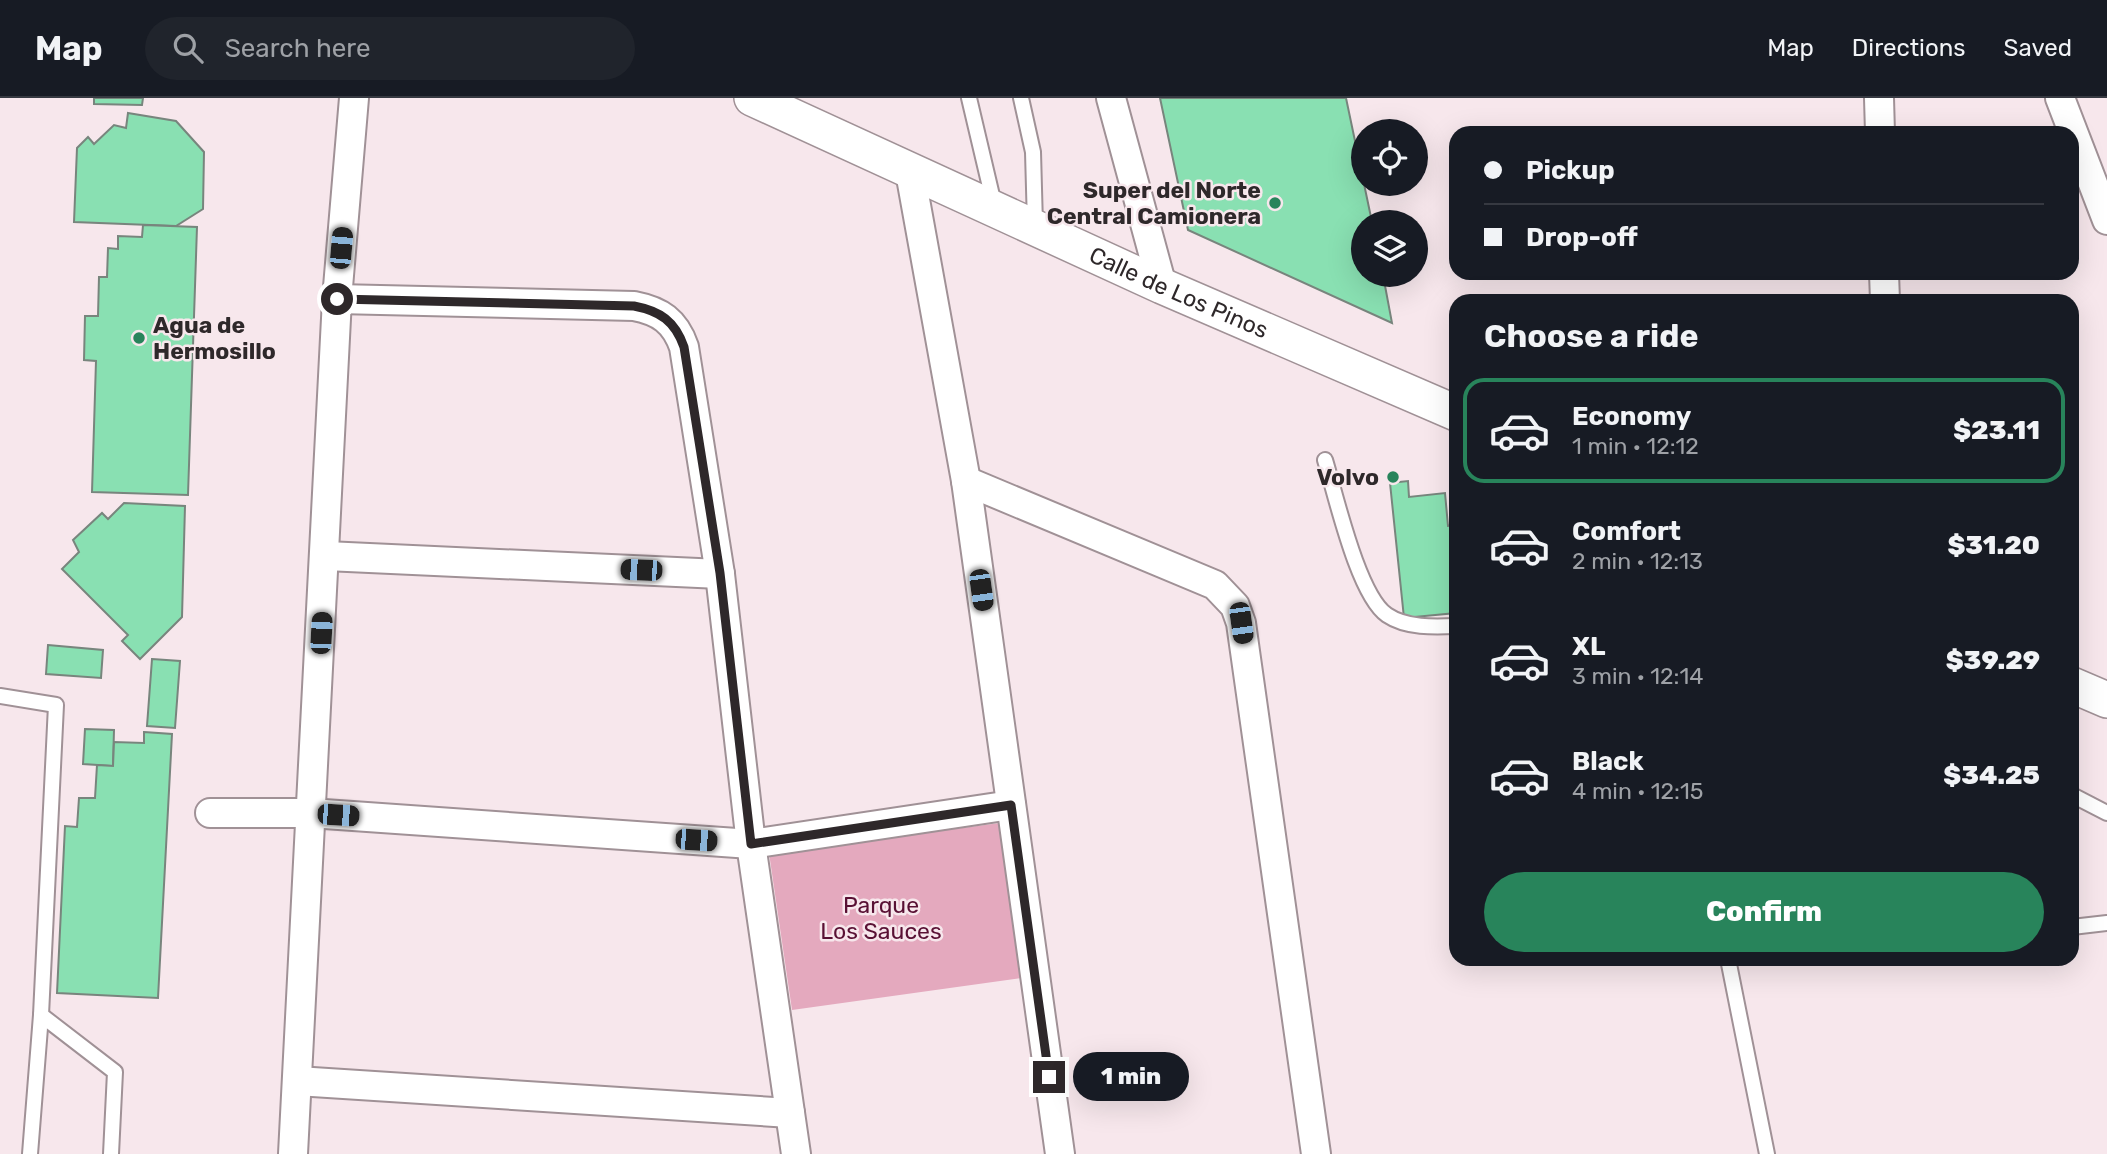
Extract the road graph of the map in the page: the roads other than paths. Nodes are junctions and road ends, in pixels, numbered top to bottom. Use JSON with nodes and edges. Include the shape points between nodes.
{"nodes":[{"id":1,"x":354,"y":98,"type":"edge"},
{"id":2,"x":752,"y":98,"type":"edge"},
{"id":3,"x":969,"y":98,"type":"edge"},
{"id":4,"x":1021,"y":98,"type":"edge"},
{"id":5,"x":1111,"y":98,"type":"edge"},
{"id":6,"x":1879,"y":98,"type":"edge"},
{"id":7,"x":2060,"y":98,"type":"edge"},
{"id":8,"x":1880,"y":126,"type":"edge"},
{"id":9,"x":2071,"y":126,"type":"edge"},
{"id":10,"x":2079,"y":147,"type":"edge"},
{"id":11,"x":911,"y":172,"type":"junction"},
{"id":12,"x":995,"y":209,"type":"junction"},
{"id":13,"x":2107,"y":220,"type":"edge"},
{"id":14,"x":1035,"y":226,"type":"junction"},
{"id":15,"x":1161,"y":286,"type":"junction"},
{"id":16,"x":337,"y":299,"type":"junction"},
{"id":17,"x":1449,"y":410,"type":"edge"},
{"id":18,"x":1325,"y":460,"type":"dead end"},
{"id":19,"x":966,"y":481,"type":"junction"},
{"id":20,"x":326,"y":556,"type":"junction"},
{"id":21,"x":720,"y":573,"type":"junction"},
{"id":22,"x":1449,"y":626,"type":"edge"},
{"id":23,"x":2079,"y":688,"type":"edge"},
{"id":24,"x":0,"y":696,"type":"edge"},
{"id":25,"x":2107,"y":701,"type":"edge"},
{"id":26,"x":2079,"y":799,"type":"edge"},
{"id":27,"x":1011,"y":805,"type":"junction"},
{"id":28,"x":210,"y":813,"type":"dead end"},
{"id":29,"x":310,"y":813,"type":"junction"},
{"id":30,"x":2107,"y":813,"type":"edge"},
{"id":31,"x":751,"y":844,"type":"junction"},
{"id":32,"x":2107,"y":923,"type":"edge"},
{"id":33,"x":2079,"y":926,"type":"edge"},
{"id":34,"x":1729,"y":966,"type":"edge"},
{"id":35,"x":41,"y":1015,"type":"junction"},
{"id":36,"x":297,"y":1080,"type":"junction"},
{"id":37,"x":790,"y":1113,"type":"junction"},
{"id":38,"x":30,"y":1154,"type":"edge"},
{"id":39,"x":111,"y":1154,"type":"edge"},
{"id":40,"x":293,"y":1154,"type":"edge"},
{"id":41,"x":796,"y":1154,"type":"edge"},
{"id":42,"x":1060,"y":1154,"type":"edge"},
{"id":43,"x":1316,"y":1154,"type":"edge"},
{"id":44,"x":1768,"y":1154,"type":"edge"}],
"edges":[{"from":1,"to":16,"type":"street"},
{"from":2,"to":11,"type":"street","name":"Calle de Los Pinos"},
{"from":3,"to":12,"type":"lane"},
{"from":4,"to":14,"type":"lane","via":[[1033,152]]},
{"from":5,"to":15,"type":"street"},
{"from":6,"to":8,"type":"street"},
{"from":7,"to":9,"type":"street"},
{"from":10,"to":13,"type":"street"},
{"from":11,"to":12,"type":"street","name":"Calle de Los Pinos"},
{"from":11,"to":19,"type":"street"},
{"from":12,"to":14,"type":"street","name":"Calle de Los Pinos"},
{"from":14,"to":15,"type":"street","name":"Calle de Los Pinos"},
{"from":15,"to":17,"type":"street","name":"Calle de Los Pinos"},
{"from":16,"to":20,"type":"street"},
{"from":16,"to":21,"type":"street","via":[[634,306],[654,310],[667,319],[678,330],[684,347]]},
{"from":18,"to":22,"type":"lane","via":[[1366,592],[1387,615],[1422,627]]},
{"from":19,"to":27,"type":"street"},
{"from":19,"to":43,"type":"street","via":[[1215,585],[1235,606]]},
{"from":20,"to":21,"type":"street"},
{"from":20,"to":29,"type":"street"},
{"from":21,"to":31,"type":"street"},
{"from":23,"to":25,"type":"street"},
{"from":24,"to":35,"type":"lane","via":[[56,705]]},
{"from":26,"to":30,"type":"lane"},
{"from":27,"to":31,"type":"street"},
{"from":27,"to":42,"type":"street"},
{"from":28,"to":29,"type":"street"},
{"from":29,"to":31,"type":"street"},
{"from":29,"to":36,"type":"street"},
{"from":31,"to":37,"type":"street"},
{"from":32,"to":33,"type":"lane"},
{"from":34,"to":44,"type":"lane"},
{"from":35,"to":38,"type":"lane"},
{"from":35,"to":39,"type":"lane","via":[[115,1072]]},
{"from":36,"to":37,"type":"street"},
{"from":36,"to":40,"type":"street"},
{"from":37,"to":41,"type":"street"}]}
